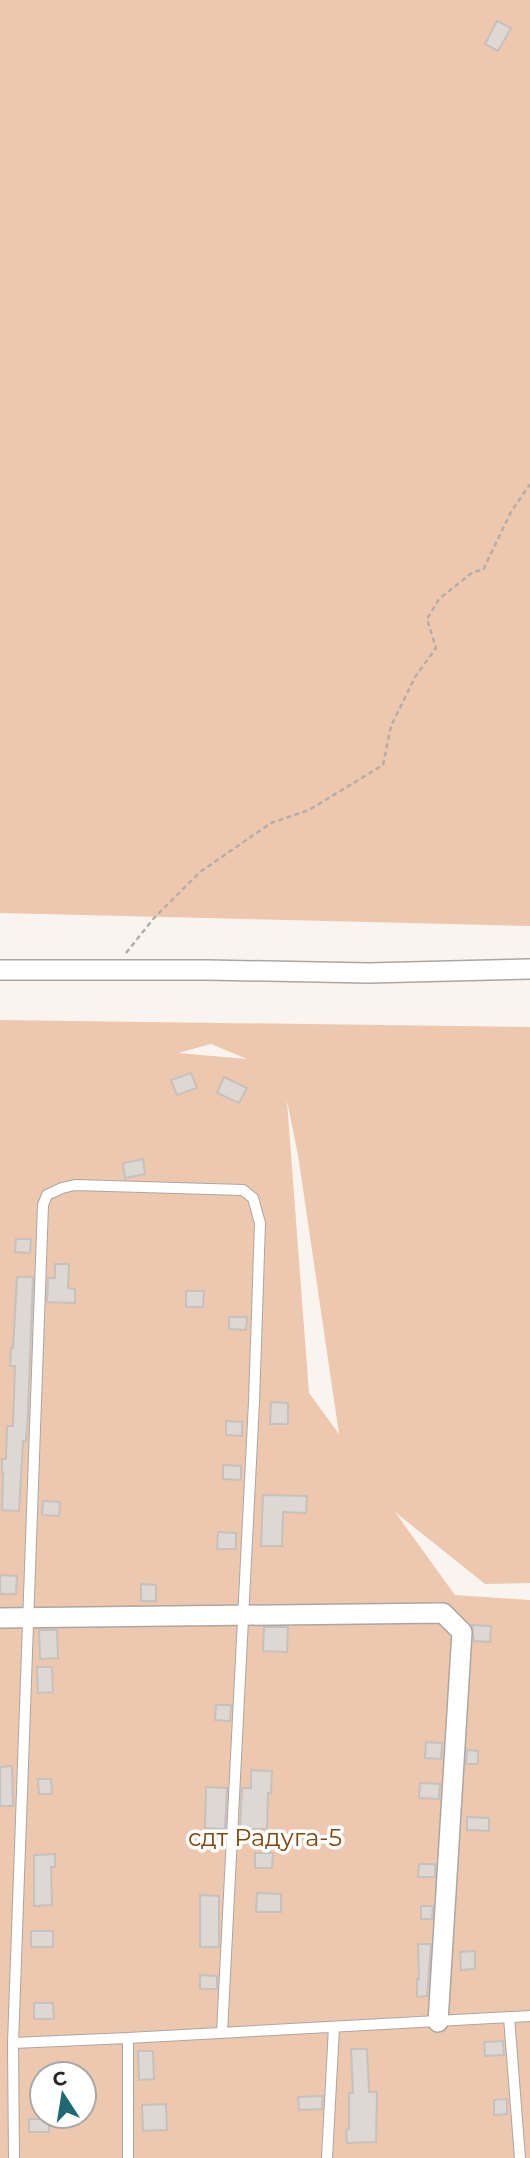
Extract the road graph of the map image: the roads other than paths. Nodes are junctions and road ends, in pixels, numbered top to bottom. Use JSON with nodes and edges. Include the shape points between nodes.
{"nodes":[{"id":1,"x":530,"y":969,"type":"edge"},
{"id":2,"x":0,"y":970,"type":"edge"},
{"id":3,"x":244,"y":1615,"type":"junction"},
{"id":4,"x":0,"y":1618,"type":"edge"},
{"id":5,"x":27,"y":1618,"type":"junction"},
{"id":6,"x":530,"y":2016,"type":"edge"},
{"id":7,"x":509,"y":2017,"type":"junction"},
{"id":8,"x":438,"y":2022,"type":"junction"},
{"id":9,"x":334,"y":2027,"type":"junction"},
{"id":10,"x":222,"y":2033,"type":"junction"},
{"id":11,"x":128,"y":2038,"type":"junction"},
{"id":12,"x":13,"y":2043,"type":"junction"},
{"id":13,"x":14,"y":2158,"type":"edge"},
{"id":14,"x":128,"y":2158,"type":"edge"},
{"id":15,"x":327,"y":2158,"type":"edge"},
{"id":16,"x":520,"y":2158,"type":"edge"}],
"edges":[{"from":1,"to":2,"type":"street"},
{"from":3,"to":5,"type":"street"},
{"from":3,"to":5,"type":"lane","via":[[260,1223],[253,1198],[243,1190],[75,1185],[47,1195],[43,1205]]},
{"from":3,"to":8,"type":"street","via":[[443,1613],[462,1632]]},
{"from":3,"to":10,"type":"lane"},
{"from":4,"to":5,"type":"street"},
{"from":5,"to":12,"type":"lane"},
{"from":6,"to":7,"type":"lane"},
{"from":7,"to":8,"type":"lane"},
{"from":7,"to":16,"type":"lane"},
{"from":8,"to":9,"type":"lane"},
{"from":9,"to":10,"type":"lane"},
{"from":9,"to":15,"type":"lane"},
{"from":10,"to":11,"type":"lane"},
{"from":11,"to":12,"type":"lane"},
{"from":11,"to":14,"type":"lane"},
{"from":12,"to":13,"type":"lane"}]}
